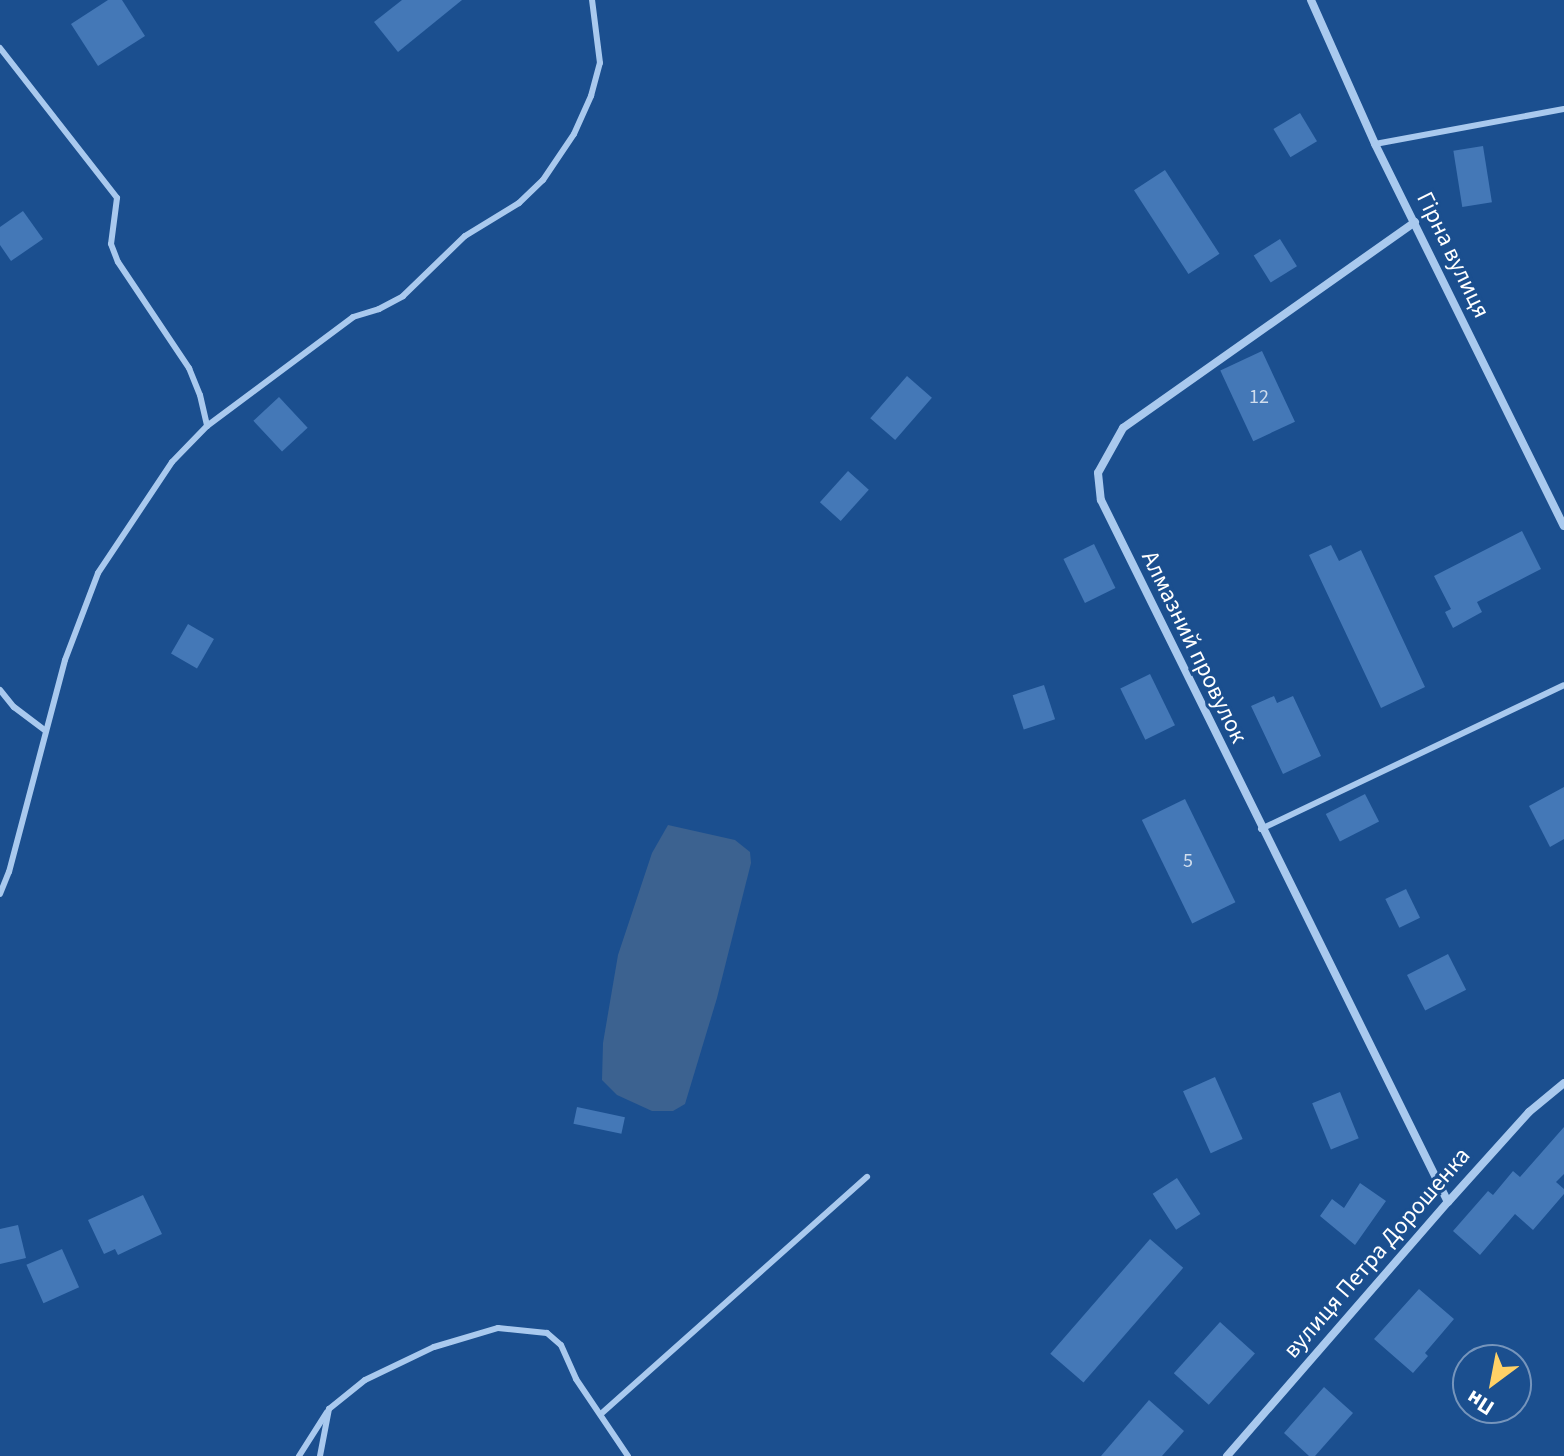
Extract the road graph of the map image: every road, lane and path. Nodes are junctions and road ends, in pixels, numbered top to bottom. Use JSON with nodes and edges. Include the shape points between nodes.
{"nodes":[{"id":1,"x":592,"y":0,"type":"edge"},
{"id":2,"x":1311,"y":0,"type":"edge"},
{"id":3,"x":0,"y":48,"type":"edge"},
{"id":4,"x":1564,"y":109,"type":"edge"},
{"id":5,"x":1375,"y":144,"type":"junction"},
{"id":6,"x":1415,"y":222,"type":"junction"},
{"id":7,"x":207,"y":426,"type":"junction"},
{"id":8,"x":1564,"y":526,"type":"edge"},
{"id":9,"x":1564,"y":685,"type":"edge"},
{"id":10,"x":0,"y":690,"type":"edge"},
{"id":11,"x":44,"y":730,"type":"junction"},
{"id":12,"x":1261,"y":829,"type":"junction"},
{"id":13,"x":0,"y":894,"type":"edge"},
{"id":14,"x":1564,"y":1083,"type":"edge"},
{"id":15,"x":867,"y":1177,"type":"dead end"},
{"id":16,"x":1448,"y":1202,"type":"junction"},
{"id":17,"x":329,"y":1409,"type":"junction"},
{"id":18,"x":602,"y":1413,"type":"junction"},
{"id":19,"x":299,"y":1456,"type":"edge"},
{"id":20,"x":320,"y":1456,"type":"edge"},
{"id":21,"x":628,"y":1456,"type":"edge"},
{"id":22,"x":1227,"y":1456,"type":"edge"}],
"edges":[{"from":1,"to":7,"type":"lane","via":[[600,63],[574,134],[543,180],[519,203],[465,236],[403,296],[353,317]]},
{"from":2,"to":5,"type":"street","name":"Гірна вулиця"},
{"from":3,"to":7,"type":"lane","via":[[117,198],[111,244],[118,262],[189,368]]},
{"from":4,"to":5,"type":"lane"},
{"from":5,"to":6,"type":"street","name":"Гірна вулиця"},
{"from":6,"to":8,"type":"street","name":"Гірна вулиця"},
{"from":6,"to":12,"type":"street","name":"Алмазний провулок","via":[[1123,428],[1098,473],[1101,500]]},
{"from":7,"to":11,"type":"lane","via":[[172,462],[98,573]]},
{"from":9,"to":12,"type":"lane"},
{"from":10,"to":11,"type":"lane"},
{"from":11,"to":13,"type":"lane"},
{"from":12,"to":16,"type":"street","name":"Алмазний провулок"},
{"from":14,"to":16,"type":"street","name":"вулиця Петра Дорошенка","via":[[1529,1112]]},
{"from":15,"to":18,"type":"lane"},
{"from":16,"to":22,"type":"street","name":"вулиця Петра Дорошенка"},
{"from":17,"to":18,"type":"lane","via":[[365,1380],[420,1354],[498,1328],[547,1333],[561,1345],[576,1379]]},
{"from":17,"to":19,"type":"lane"},
{"from":17,"to":20,"type":"lane"},
{"from":18,"to":21,"type":"lane"}]}
